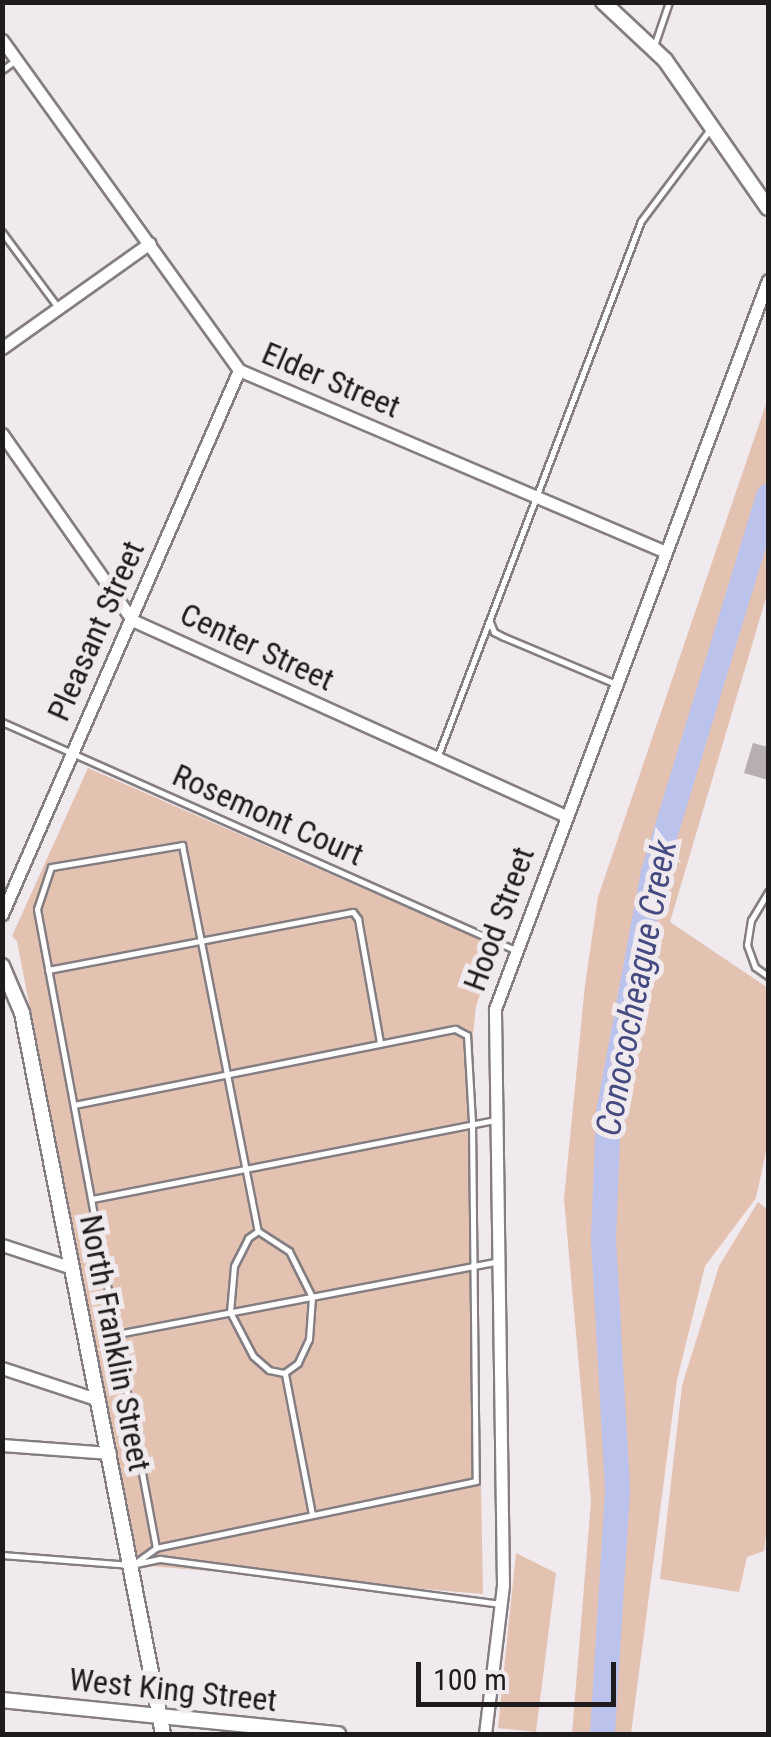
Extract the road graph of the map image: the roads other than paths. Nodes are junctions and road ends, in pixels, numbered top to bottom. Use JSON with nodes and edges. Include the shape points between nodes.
{"nodes":[{"id":1,"x":603,"y":2,"type":"edge"},
{"id":2,"x":670,"y":2,"type":"edge"},
{"id":3,"x":2,"y":40,"type":"edge"},
{"id":4,"x":654,"y":46,"type":"junction"},
{"id":5,"x":17,"y":60,"type":"junction"},
{"id":6,"x":2,"y":70,"type":"edge"},
{"id":7,"x":710,"y":128,"type":"junction"},
{"id":8,"x":768,"y":208,"type":"edge"},
{"id":9,"x":2,"y":232,"type":"edge"},
{"id":10,"x":150,"y":243,"type":"junction"},
{"id":11,"x":768,"y":280,"type":"edge"},
{"id":12,"x":58,"y":308,"type":"junction"},
{"id":13,"x":2,"y":348,"type":"edge"},
{"id":14,"x":239,"y":370,"type":"junction"},
{"id":15,"x":2,"y":434,"type":"edge"},
{"id":16,"x":535,"y":496,"type":"junction"},
{"id":17,"x":665,"y":552,"type":"junction"},
{"id":18,"x":489,"y":619,"type":"junction"},
{"id":19,"x":132,"y":620,"type":"junction"},
{"id":20,"x":616,"y":684,"type":"junction"},
{"id":21,"x":2,"y":722,"type":"edge"},
{"id":22,"x":74,"y":752,"type":"junction"},
{"id":23,"x":436,"y":760,"type":"junction"},
{"id":24,"x":566,"y":816,"type":"junction"},
{"id":25,"x":768,"y":892,"type":"edge"},
{"id":26,"x":2,"y":914,"type":"edge"},
{"id":27,"x":204,"y":942,"type":"junction"},
{"id":28,"x":516,"y":950,"type":"junction"},
{"id":29,"x":2,"y":966,"type":"edge"},
{"id":30,"x":48,"y":970,"type":"junction"},
{"id":31,"x":768,"y":976,"type":"edge"},
{"id":32,"x":380,"y":1042,"type":"junction"},
{"id":33,"x":227,"y":1073,"type":"junction"},
{"id":34,"x":74,"y":1105,"type":"junction"},
{"id":35,"x":494,"y":1120,"type":"junction"},
{"id":36,"x":472,"y":1124,"type":"junction"},
{"id":37,"x":245,"y":1168,"type":"junction"},
{"id":38,"x":92,"y":1200,"type":"junction"},
{"id":39,"x":258,"y":1231,"type":"junction"},
{"id":40,"x":2,"y":1245,"type":"edge"},
{"id":41,"x":496,"y":1262,"type":"junction"},
{"id":42,"x":473,"y":1266,"type":"junction"},
{"id":43,"x":72,"y":1268,"type":"junction"},
{"id":44,"x":312,"y":1297,"type":"junction"},
{"id":45,"x":230,"y":1312,"type":"junction"},
{"id":46,"x":117,"y":1334,"type":"junction"},
{"id":47,"x":2,"y":1368,"type":"edge"},
{"id":48,"x":284,"y":1373,"type":"junction"},
{"id":49,"x":99,"y":1400,"type":"junction"},
{"id":50,"x":2,"y":1445,"type":"edge"},
{"id":51,"x":110,"y":1453,"type":"junction"},
{"id":52,"x":312,"y":1514,"type":"junction"},
{"id":53,"x":156,"y":1548,"type":"junction"},
{"id":54,"x":2,"y":1555,"type":"edge"},
{"id":55,"x":132,"y":1565,"type":"junction"},
{"id":56,"x":502,"y":1604,"type":"junction"},
{"id":57,"x":2,"y":1700,"type":"edge"},
{"id":58,"x":159,"y":1716,"type":"junction"},
{"id":59,"x":163,"y":1734,"type":"edge"},
{"id":60,"x":338,"y":1734,"type":"edge"},
{"id":61,"x":485,"y":1734,"type":"edge"}],
"edges":[{"from":1,"to":4,"type":"street"},
{"from":2,"to":4,"type":"lane"},
{"from":3,"to":5,"type":"street","name":"Elder Street"},
{"from":4,"to":7,"type":"street"},
{"from":5,"to":6,"type":"lane"},
{"from":5,"to":10,"type":"street","name":"Elder Street"},
{"from":7,"to":8,"type":"street"},
{"from":7,"to":16,"type":"lane","via":[[641,221]]},
{"from":9,"to":12,"type":"lane"},
{"from":10,"to":12,"type":"street"},
{"from":10,"to":14,"type":"street","name":"Elder Street"},
{"from":11,"to":17,"type":"street","name":"Hood Street"},
{"from":12,"to":13,"type":"street"},
{"from":14,"to":16,"type":"street","name":"Elder Street"},
{"from":14,"to":19,"type":"street","name":"Pleasant Street"},
{"from":15,"to":19,"type":"street","name":"Center Street"},
{"from":16,"to":17,"type":"street","name":"Elder Street"},
{"from":16,"to":18,"type":"lane"},
{"from":17,"to":20,"type":"street","name":"Hood Street"},
{"from":18,"to":20,"type":"lane","via":[[494,632]]},
{"from":18,"to":23,"type":"lane"},
{"from":19,"to":22,"type":"street","name":"Pleasant Street"},
{"from":19,"to":23,"type":"street","name":"Center Street"},
{"from":20,"to":24,"type":"street","name":"Hood Street"},
{"from":21,"to":22,"type":"lane","name":"Rosemont Court"},
{"from":22,"to":26,"type":"street","name":"Pleasant Street"},
{"from":22,"to":28,"type":"lane","name":"Rosemont Court"},
{"from":23,"to":24,"type":"street","name":"Center Street"},
{"from":24,"to":28,"type":"street","name":"Hood Street"},
{"from":25,"to":31,"type":"lane","via":[[751,920],[747,945],[755,967]]},
{"from":27,"to":30,"type":"lane"},
{"from":27,"to":30,"type":"lane","via":[[182,845],[50,867],[36,910]]},
{"from":27,"to":32,"type":"lane","via":[[353,912]]},
{"from":27,"to":33,"type":"lane"},
{"from":28,"to":35,"type":"street","name":"Hood Street","via":[[495,1009]]},
{"from":29,"to":43,"type":"street","name":"North Franklin Street","via":[[22,1013]]},
{"from":30,"to":34,"type":"lane"},
{"from":32,"to":33,"type":"lane"},
{"from":32,"to":36,"type":"lane","via":[[463,1031]]},
{"from":33,"to":34,"type":"lane"},
{"from":33,"to":37,"type":"lane"},
{"from":34,"to":38,"type":"lane"},
{"from":35,"to":36,"type":"lane"},
{"from":35,"to":41,"type":"street","name":"Hood Street"},
{"from":36,"to":37,"type":"lane"},
{"from":36,"to":42,"type":"lane"},
{"from":37,"to":38,"type":"lane"},
{"from":37,"to":39,"type":"lane"},
{"from":38,"to":46,"type":"lane"},
{"from":39,"to":44,"type":"lane","via":[[289,1251]]},
{"from":39,"to":45,"type":"lane","via":[[234,1266]]},
{"from":40,"to":43,"type":"street"},
{"from":41,"to":42,"type":"lane"},
{"from":41,"to":56,"type":"street","name":"Hood Street"},
{"from":42,"to":44,"type":"lane"},
{"from":42,"to":52,"type":"lane","via":[[476,1480]]},
{"from":43,"to":49,"type":"street","name":"North Franklin Street"},
{"from":44,"to":45,"type":"lane"},
{"from":44,"to":48,"type":"lane","via":[[308,1338],[298,1364]]},
{"from":45,"to":46,"type":"lane"},
{"from":45,"to":48,"type":"lane","via":[[253,1356]]},
{"from":46,"to":53,"type":"lane"},
{"from":47,"to":49,"type":"street"},
{"from":48,"to":52,"type":"lane"},
{"from":49,"to":51,"type":"street","name":"North Franklin Street"},
{"from":50,"to":51,"type":"street"},
{"from":51,"to":55,"type":"street","name":"North Franklin Street"},
{"from":52,"to":53,"type":"lane"},
{"from":53,"to":55,"type":"lane"},
{"from":54,"to":55,"type":"lane"},
{"from":55,"to":56,"type":"lane","via":[[160,1560]]},
{"from":55,"to":58,"type":"street","name":"North Franklin Street"},
{"from":56,"to":61,"type":"street","name":"Hood Street"},
{"from":57,"to":58,"type":"street","name":"West King Street"},
{"from":58,"to":59,"type":"street","name":"North Franklin Street"},
{"from":58,"to":60,"type":"street","name":"West King Street"}]}
